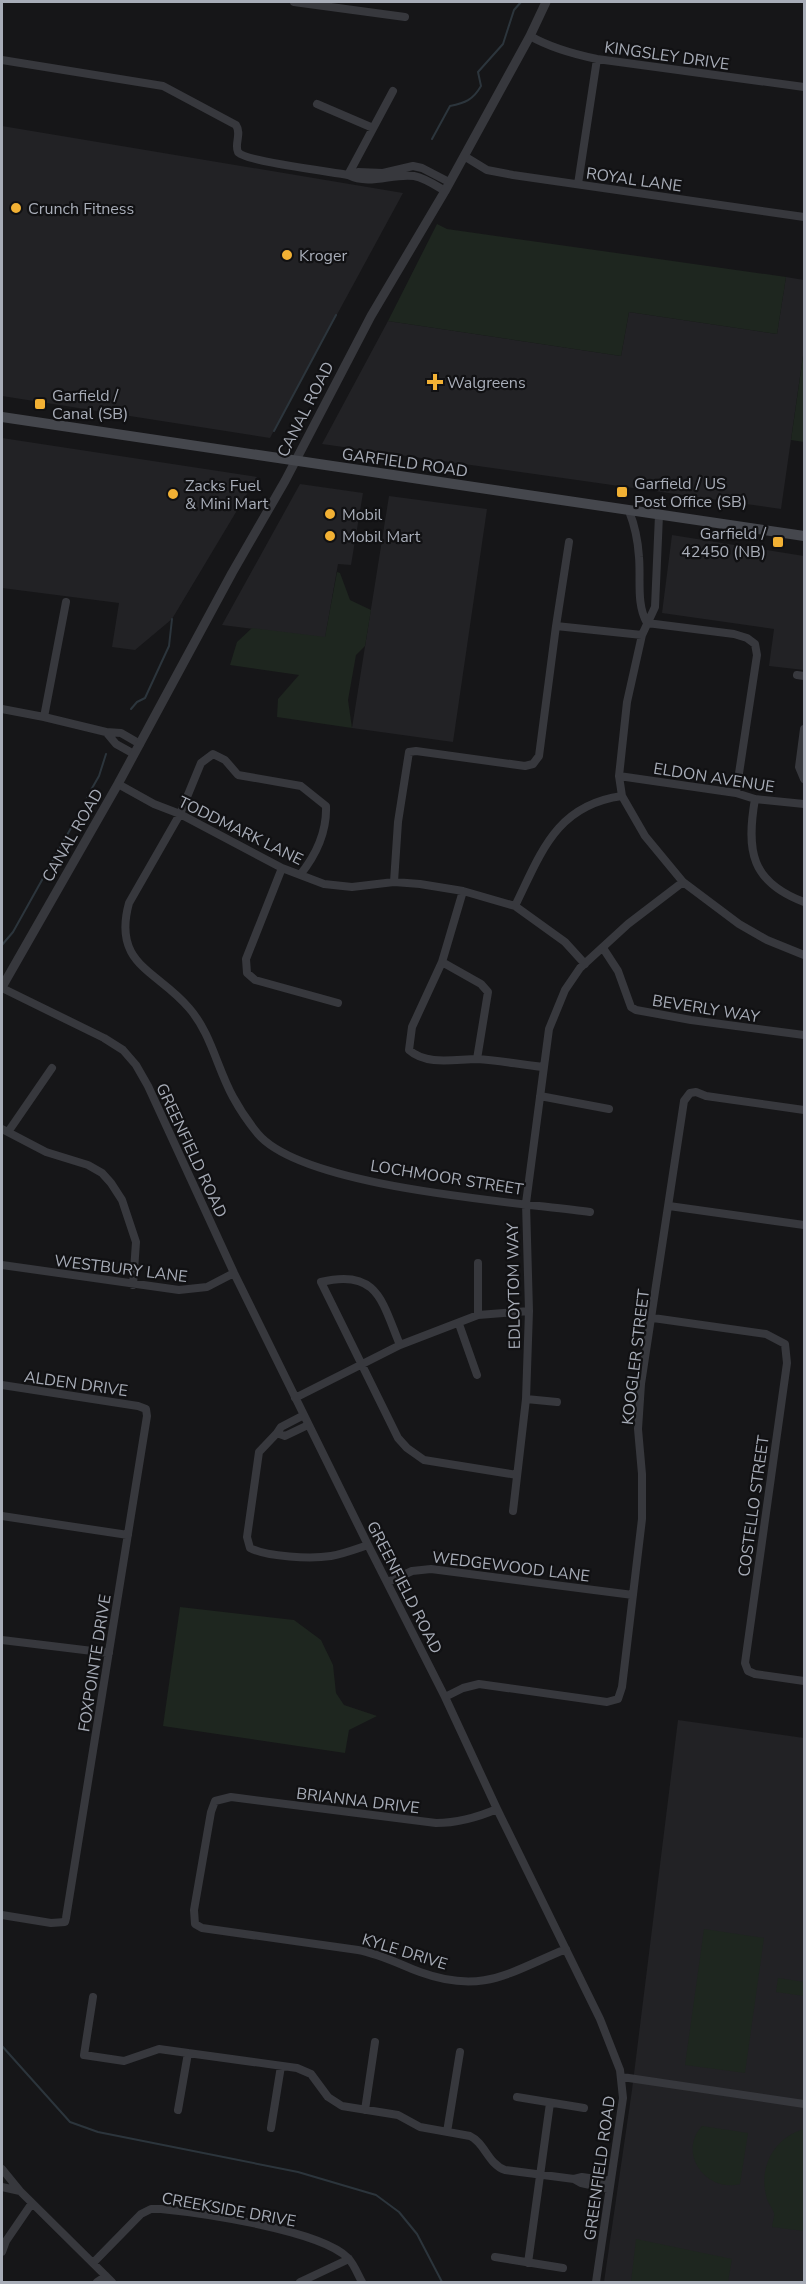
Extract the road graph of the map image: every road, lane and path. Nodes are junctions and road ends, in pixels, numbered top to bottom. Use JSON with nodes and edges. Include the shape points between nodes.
{"nodes":[{"id":1,"x":294,"y":2,"type":"edge"},
{"id":2,"x":546,"y":2,"type":"edge"},
{"id":3,"x":405,"y":17,"type":"dead end"},
{"id":4,"x":530,"y":36,"type":"junction"},
{"id":5,"x":597,"y":59,"type":"junction"},
{"id":6,"x":2,"y":60,"type":"edge"},
{"id":7,"x":804,"y":87,"type":"edge"},
{"id":8,"x":393,"y":91,"type":"dead end"},
{"id":9,"x":317,"y":104,"type":"dead end"},
{"id":10,"x":373,"y":128,"type":"junction"},
{"id":11,"x":464,"y":156,"type":"junction"},
{"id":12,"x":348,"y":175,"type":"junction"},
{"id":13,"x":578,"y":184,"type":"junction"},
{"id":14,"x":447,"y":186,"type":"junction"},
{"id":15,"x":804,"y":218,"type":"edge"},
{"id":16,"x":2,"y":417,"type":"edge"},
{"id":17,"x":295,"y":462,"type":"junction"},
{"id":18,"x":629,"y":511,"type":"junction"},
{"id":19,"x":659,"y":515,"type":"junction"},
{"id":20,"x":804,"y":536,"type":"edge"},
{"id":21,"x":569,"y":542,"type":"dead end"},
{"id":22,"x":66,"y":602,"type":"dead end"},
{"id":23,"x":647,"y":623,"type":"junction"},
{"id":24,"x":556,"y":626,"type":"junction"},
{"id":25,"x":642,"y":635,"type":"junction"},
{"id":26,"x":2,"y":709,"type":"edge"},
{"id":27,"x":45,"y":717,"type":"junction"},
{"id":28,"x":804,"y":729,"type":"edge"},
{"id":29,"x":105,"y":732,"type":"junction"},
{"id":30,"x":140,"y":744,"type":"junction"},
{"id":31,"x":134,"y":754,"type":"junction"},
{"id":32,"x":619,"y":776,"type":"junction"},
{"id":33,"x":803,"y":777,"type":"edge"},
{"id":34,"x":118,"y":784,"type":"junction"},
{"id":35,"x":736,"y":793,"type":"junction"},
{"id":36,"x":622,"y":796,"type":"junction"},
{"id":37,"x":755,"y":799,"type":"junction"},
{"id":38,"x":804,"y":804,"type":"edge"},
{"id":39,"x":180,"y":814,"type":"junction"},
{"id":40,"x":282,"y":868,"type":"junction"},
{"id":41,"x":300,"y":875,"type":"junction"},
{"id":42,"x":394,"y":882,"type":"junction"},
{"id":43,"x":683,"y":882,"type":"junction"},
{"id":44,"x":463,"y":891,"type":"junction"},
{"id":45,"x":804,"y":902,"type":"edge"},
{"id":46,"x":515,"y":906,"type":"junction"},
{"id":47,"x":603,"y":948,"type":"junction"},
{"id":48,"x":804,"y":955,"type":"edge"},
{"id":49,"x":442,"y":962,"type":"junction"},
{"id":50,"x":585,"y":964,"type":"junction"},
{"id":51,"x":2,"y":988,"type":"edge"},
{"id":52,"x":338,"y":1003,"type":"dead end"},
{"id":53,"x":804,"y":1035,"type":"edge"},
{"id":54,"x":477,"y":1059,"type":"junction"},
{"id":55,"x":543,"y":1067,"type":"junction"},
{"id":56,"x":52,"y":1068,"type":"dead end"},
{"id":57,"x":540,"y":1096,"type":"junction"},
{"id":58,"x":609,"y":1109,"type":"dead end"},
{"id":59,"x":804,"y":1110,"type":"edge"},
{"id":60,"x":5,"y":1130,"type":"edge"},
{"id":61,"x":526,"y":1203,"type":"junction"},
{"id":62,"x":669,"y":1206,"type":"junction"},
{"id":63,"x":590,"y":1212,"type":"dead end"},
{"id":64,"x":804,"y":1225,"type":"edge"},
{"id":65,"x":478,"y":1263,"type":"dead end"},
{"id":66,"x":2,"y":1265,"type":"edge"},
{"id":67,"x":234,"y":1274,"type":"junction"},
{"id":68,"x":133,"y":1285,"type":"junction"},
{"id":69,"x":529,"y":1311,"type":"junction"},
{"id":70,"x":478,"y":1315,"type":"junction"},
{"id":71,"x":653,"y":1318,"type":"junction"},
{"id":72,"x":459,"y":1324,"type":"junction"},
{"id":73,"x":400,"y":1345,"type":"junction"},
{"id":74,"x":360,"y":1365,"type":"junction"},
{"id":75,"x":477,"y":1375,"type":"dead end"},
{"id":76,"x":2,"y":1385,"type":"edge"},
{"id":77,"x":296,"y":1398,"type":"junction"},
{"id":78,"x":526,"y":1400,"type":"junction"},
{"id":79,"x":557,"y":1402,"type":"dead end"},
{"id":80,"x":146,"y":1409,"type":"joint"},
{"id":81,"x":304,"y":1415,"type":"junction"},
{"id":82,"x":308,"y":1425,"type":"junction"},
{"id":83,"x":278,"y":1433,"type":"junction"},
{"id":84,"x":517,"y":1474,"type":"junction"},
{"id":85,"x":513,"y":1510,"type":"dead end"},
{"id":86,"x":2,"y":1516,"type":"edge"},
{"id":87,"x":128,"y":1535,"type":"junction"},
{"id":88,"x":368,"y":1545,"type":"junction"},
{"id":89,"x":388,"y":1582,"type":"junction"},
{"id":90,"x":633,"y":1595,"type":"junction"},
{"id":91,"x":2,"y":1640,"type":"edge"},
{"id":92,"x":109,"y":1653,"type":"junction"},
{"id":93,"x":804,"y":1681,"type":"edge"},
{"id":94,"x":445,"y":1697,"type":"junction"},
{"id":95,"x":497,"y":1809,"type":"junction"},
{"id":96,"x":2,"y":1916,"type":"edge"},
{"id":97,"x":195,"y":1924,"type":"joint"},
{"id":98,"x":566,"y":1948,"type":"junction"},
{"id":99,"x":93,"y":1997,"type":"dead end"},
{"id":100,"x":375,"y":2042,"type":"dead end"},
{"id":101,"x":460,"y":2052,"type":"dead end"},
{"id":102,"x":188,"y":2053,"type":"junction"},
{"id":103,"x":281,"y":2066,"type":"junction"},
{"id":104,"x":622,"y":2078,"type":"junction"},
{"id":105,"x":517,"y":2097,"type":"dead end"},
{"id":106,"x":550,"y":2103,"type":"junction"},
{"id":107,"x":804,"y":2104,"type":"edge"},
{"id":108,"x":584,"y":2108,"type":"dead end"},
{"id":109,"x":178,"y":2110,"type":"dead end"},
{"id":110,"x":365,"y":2110,"type":"junction"},
{"id":111,"x":271,"y":2128,"type":"dead end"},
{"id":112,"x":447,"y":2132,"type":"junction"},
{"id":113,"x":2,"y":2169,"type":"edge"},
{"id":114,"x":540,"y":2174,"type":"junction"},
{"id":115,"x":609,"y":2185,"type":"junction"},
{"id":116,"x":2,"y":2187,"type":"edge"},
{"id":117,"x":20,"y":2191,"type":"junction"},
{"id":118,"x":33,"y":2203,"type":"junction"},
{"id":119,"x":2,"y":2252,"type":"edge"},
{"id":120,"x":495,"y":2257,"type":"dead end"},
{"id":121,"x":349,"y":2259,"type":"junction"},
{"id":122,"x":93,"y":2263,"type":"junction"},
{"id":123,"x":528,"y":2263,"type":"junction"},
{"id":124,"x":563,"y":2268,"type":"dead end"},
{"id":125,"x":109,"y":2279,"type":"edge"},
{"id":126,"x":97,"y":2283,"type":"edge"},
{"id":127,"x":300,"y":2283,"type":"edge"},
{"id":128,"x":362,"y":2283,"type":"edge"},
{"id":129,"x":596,"y":2283,"type":"edge"}],
"edges":[{"from":1,"to":3,"type":"street"},
{"from":2,"to":4,"type":"street","name":"CANAL ROAD"},
{"from":4,"to":5,"type":"street","name":"KINGSLEY DRIVE"},
{"from":4,"to":11,"type":"street","name":"CANAL ROAD"},
{"from":5,"to":7,"type":"street","name":"KINGSLEY DRIVE"},
{"from":5,"to":13,"type":"street"},
{"from":6,"to":12,"type":"street","via":[[170,88],[236,125],[241,155]]},
{"from":8,"to":10,"type":"street"},
{"from":9,"to":10,"type":"street"},
{"from":10,"to":12,"type":"street"},
{"from":11,"to":13,"type":"street","name":"ROYAL LANE","via":[[487,170]]},
{"from":11,"to":14,"type":"street","name":"CANAL ROAD"},
{"from":12,"to":14,"type":"street","via":[[413,166]]},
{"from":13,"to":15,"type":"street","name":"ROYAL LANE"},
{"from":14,"to":17,"type":"street","name":"CANAL ROAD","via":[[371,316]]},
{"from":16,"to":17,"type":"main road","name":"GARFIELD ROAD"},
{"from":17,"to":18,"type":"main road","name":"GARFIELD ROAD"},
{"from":17,"to":30,"type":"street","name":"CANAL ROAD"},
{"from":18,"to":19,"type":"main road","name":"GARFIELD ROAD"},
{"from":18,"to":23,"type":"street","via":[[635,525],[642,614]]},
{"from":19,"to":20,"type":"main road","name":"GARFIELD ROAD"},
{"from":19,"to":23,"type":"street","via":[[655,607]]},
{"from":21,"to":24,"type":"street"},
{"from":22,"to":27,"type":"street"},
{"from":23,"to":25,"type":"street"},
{"from":23,"to":35,"type":"street","via":[[734,634],[755,644],[757,655]]},
{"from":24,"to":25,"type":"street"},
{"from":24,"to":42,"type":"street","via":[[538,756],[533,764],[409,752]]},
{"from":25,"to":32,"type":"street","via":[[627,702]]},
{"from":26,"to":27,"type":"street"},
{"from":27,"to":29,"type":"street"},
{"from":28,"to":33,"type":"street","via":[[799,767]]},
{"from":29,"to":30,"type":"street","via":[[121,733]]},
{"from":29,"to":31,"type":"street"},
{"from":30,"to":31,"type":"street","name":"CANAL ROAD"},
{"from":31,"to":34,"type":"street","name":"CANAL ROAD"},
{"from":32,"to":35,"type":"street","name":"ELDON AVENUE"},
{"from":32,"to":36,"type":"street"},
{"from":34,"to":39,"type":"street","name":"TODDMARK LANE"},
{"from":34,"to":51,"type":"street","name":"CANAL ROAD"},
{"from":35,"to":37,"type":"street","name":"ELDON AVENUE"},
{"from":36,"to":43,"type":"street","via":[[645,836]]},
{"from":36,"to":46,"type":"street","via":[[598,801],[572,814],[557,828]]},
{"from":37,"to":38,"type":"street","name":"ELDON AVENUE"},
{"from":37,"to":45,"type":"street","via":[[750,844],[757,864],[778,889]]},
{"from":39,"to":40,"type":"street","name":"TODDMARK LANE"},
{"from":39,"to":41,"type":"street","name":"LOCHMOOR STREET","via":[[201,763],[213,754],[225,760],[238,775],[301,786],[326,806],[327,823],[313,859]]},
{"from":39,"to":61,"type":"street","name":"LOCHMOOR STREET","via":[[129,903],[125,934],[137,962],[190,1008],[206,1033],[232,1096],[261,1137],[296,1160],[326,1170],[406,1188]]},
{"from":40,"to":41,"type":"street","name":"TODDMARK LANE"},
{"from":40,"to":52,"type":"street","via":[[246,959],[247,973],[255,980]]},
{"from":41,"to":42,"type":"street","name":"TODDMARK LANE","via":[[324,884],[352,887]]},
{"from":42,"to":44,"type":"street","name":"TODDMARK LANE"},
{"from":43,"to":47,"type":"street"},
{"from":43,"to":48,"type":"street","via":[[739,924]]},
{"from":44,"to":46,"type":"street"},
{"from":44,"to":49,"type":"street"},
{"from":46,"to":50,"type":"street","via":[[565,942]]},
{"from":47,"to":50,"type":"street","name":"EDLOYTOM WAY"},
{"from":47,"to":53,"type":"street","name":"BEVERLY WAY","via":[[618,970],[631,1007],[636,1010]]},
{"from":49,"to":54,"type":"street","via":[[488,992]]},
{"from":49,"to":54,"type":"street","via":[[411,1027],[409,1050],[429,1059]]},
{"from":50,"to":55,"type":"street","name":"EDLOYTOM WAY","via":[[572,978],[553,1017]]},
{"from":51,"to":67,"type":"street","name":"GREENFIELD ROAD","via":[[104,1038],[123,1050],[136,1065]]},
{"from":54,"to":55,"type":"street"},
{"from":55,"to":57,"type":"street","name":"EDLOYTOM WAY"},
{"from":56,"to":60,"type":"street"},
{"from":57,"to":58,"type":"street"},
{"from":57,"to":61,"type":"street","name":"EDLOYTOM WAY"},
{"from":59,"to":62,"type":"street","name":"KOOGLER STREET","via":[[690,1093],[682,1108]]},
{"from":60,"to":68,"type":"street","via":[[46,1152],[102,1173],[111,1183],[122,1200],[136,1242]]},
{"from":61,"to":63,"type":"street","name":"LOCHMOOR STREET"},
{"from":61,"to":69,"type":"street","name":"EDLOYTOM WAY"},
{"from":62,"to":64,"type":"street"},
{"from":62,"to":71,"type":"street","name":"KOOGLER STREET"},
{"from":65,"to":70,"type":"street"},
{"from":66,"to":68,"type":"street","name":"WESTBURY LANE"},
{"from":67,"to":68,"type":"street","name":"WESTBURY LANE","via":[[195,1290]]},
{"from":67,"to":77,"type":"street","name":"GREENFIELD ROAD"},
{"from":69,"to":70,"type":"street"},
{"from":69,"to":78,"type":"street","name":"EDLOYTOM WAY"},
{"from":70,"to":72,"type":"street"},
{"from":71,"to":90,"type":"street","name":"KOOGLER STREET","via":[[638,1429],[642,1519]]},
{"from":71,"to":93,"type":"street","name":"COSTELLO STREET","via":[[766,1334],[785,1344],[787,1363],[744,1655],[748,1671]]},
{"from":72,"to":73,"type":"street"},
{"from":72,"to":75,"type":"street"},
{"from":73,"to":74,"type":"street"},
{"from":73,"to":74,"type":"street","via":[[372,1287],[348,1279],[321,1282]]},
{"from":74,"to":77,"type":"street"},
{"from":74,"to":84,"type":"street","via":[[398,1438],[416,1456]]},
{"from":76,"to":80,"type":"street","name":"ALDEN DRIVE"},
{"from":77,"to":81,"type":"street","name":"GREENFIELD ROAD"},
{"from":78,"to":79,"type":"street"},
{"from":78,"to":84,"type":"street","name":"EDLOYTOM WAY"},
{"from":80,"to":87,"type":"street","name":"FOXPOINTE DRIVE"},
{"from":81,"to":82,"type":"street","name":"GREENFIELD ROAD"},
{"from":81,"to":83,"type":"street","via":[[280,1427]]},
{"from":82,"to":83,"type":"street","via":[[285,1436]]},
{"from":82,"to":88,"type":"street","name":"GREENFIELD ROAD"},
{"from":83,"to":88,"type":"street","via":[[259,1452],[247,1537],[250,1548],[318,1557]]},
{"from":84,"to":85,"type":"street","name":"EDLOYTOM WAY"},
{"from":86,"to":87,"type":"street"},
{"from":87,"to":92,"type":"street","name":"FOXPOINTE DRIVE"},
{"from":88,"to":89,"type":"street","name":"GREENFIELD ROAD"},
{"from":89,"to":90,"type":"street","name":"WEDGEWOOD LANE","via":[[431,1569]]},
{"from":89,"to":94,"type":"street","name":"GREENFIELD ROAD"},
{"from":90,"to":94,"type":"street","name":"KOOGLER STREET","via":[[618,1698],[607,1702],[479,1684]]},
{"from":91,"to":92,"type":"street"},
{"from":92,"to":96,"type":"street","name":"FOXPOINTE DRIVE","via":[[65,1922]]},
{"from":94,"to":95,"type":"street","name":"GREENFIELD ROAD"},
{"from":95,"to":97,"type":"street","name":"BRIANNA DRIVE","via":[[453,1823],[231,1797],[215,1801],[194,1910]]},
{"from":95,"to":98,"type":"street","name":"GREENFIELD ROAD"},
{"from":97,"to":98,"type":"street","name":"KYLE DRIVE","via":[[378,1954],[434,1976],[476,1982],[505,1976]]},
{"from":98,"to":104,"type":"street","name":"GREENFIELD ROAD","via":[[609,2039]]},
{"from":99,"to":102,"type":"street","via":[[84,2055],[124,2061],[153,2049]]},
{"from":100,"to":110,"type":"street"},
{"from":101,"to":112,"type":"street"},
{"from":102,"to":103,"type":"street"},
{"from":102,"to":109,"type":"street"},
{"from":103,"to":110,"type":"street","via":[[311,2074],[335,2103]]},
{"from":103,"to":111,"type":"street"},
{"from":104,"to":107,"type":"street"},
{"from":104,"to":115,"type":"street","name":"GREENFIELD ROAD","via":[[623,2097]]},
{"from":105,"to":106,"type":"street"},
{"from":106,"to":108,"type":"street"},
{"from":106,"to":114,"type":"street"},
{"from":110,"to":112,"type":"street","via":[[398,2115],[420,2127]]},
{"from":112,"to":114,"type":"street","via":[[476,2139],[499,2168]]},
{"from":113,"to":117,"type":"street"},
{"from":114,"to":115,"type":"street","via":[[574,2179],[582,2176]]},
{"from":114,"to":123,"type":"street"},
{"from":115,"to":129,"type":"street","name":"GREENFIELD ROAD"},
{"from":116,"to":117,"type":"street"},
{"from":117,"to":118,"type":"street"},
{"from":118,"to":119,"type":"street"},
{"from":118,"to":122,"type":"street"},
{"from":120,"to":123,"type":"street"},
{"from":121,"to":122,"type":"street","name":"CREEKSIDE DRIVE","via":[[328,2246],[270,2227],[151,2209],[141,2214]]},
{"from":121,"to":127,"type":"street"},
{"from":121,"to":128,"type":"street"},
{"from":122,"to":125,"type":"street"},
{"from":123,"to":124,"type":"street"},
{"from":125,"to":126,"type":"street"}]}
